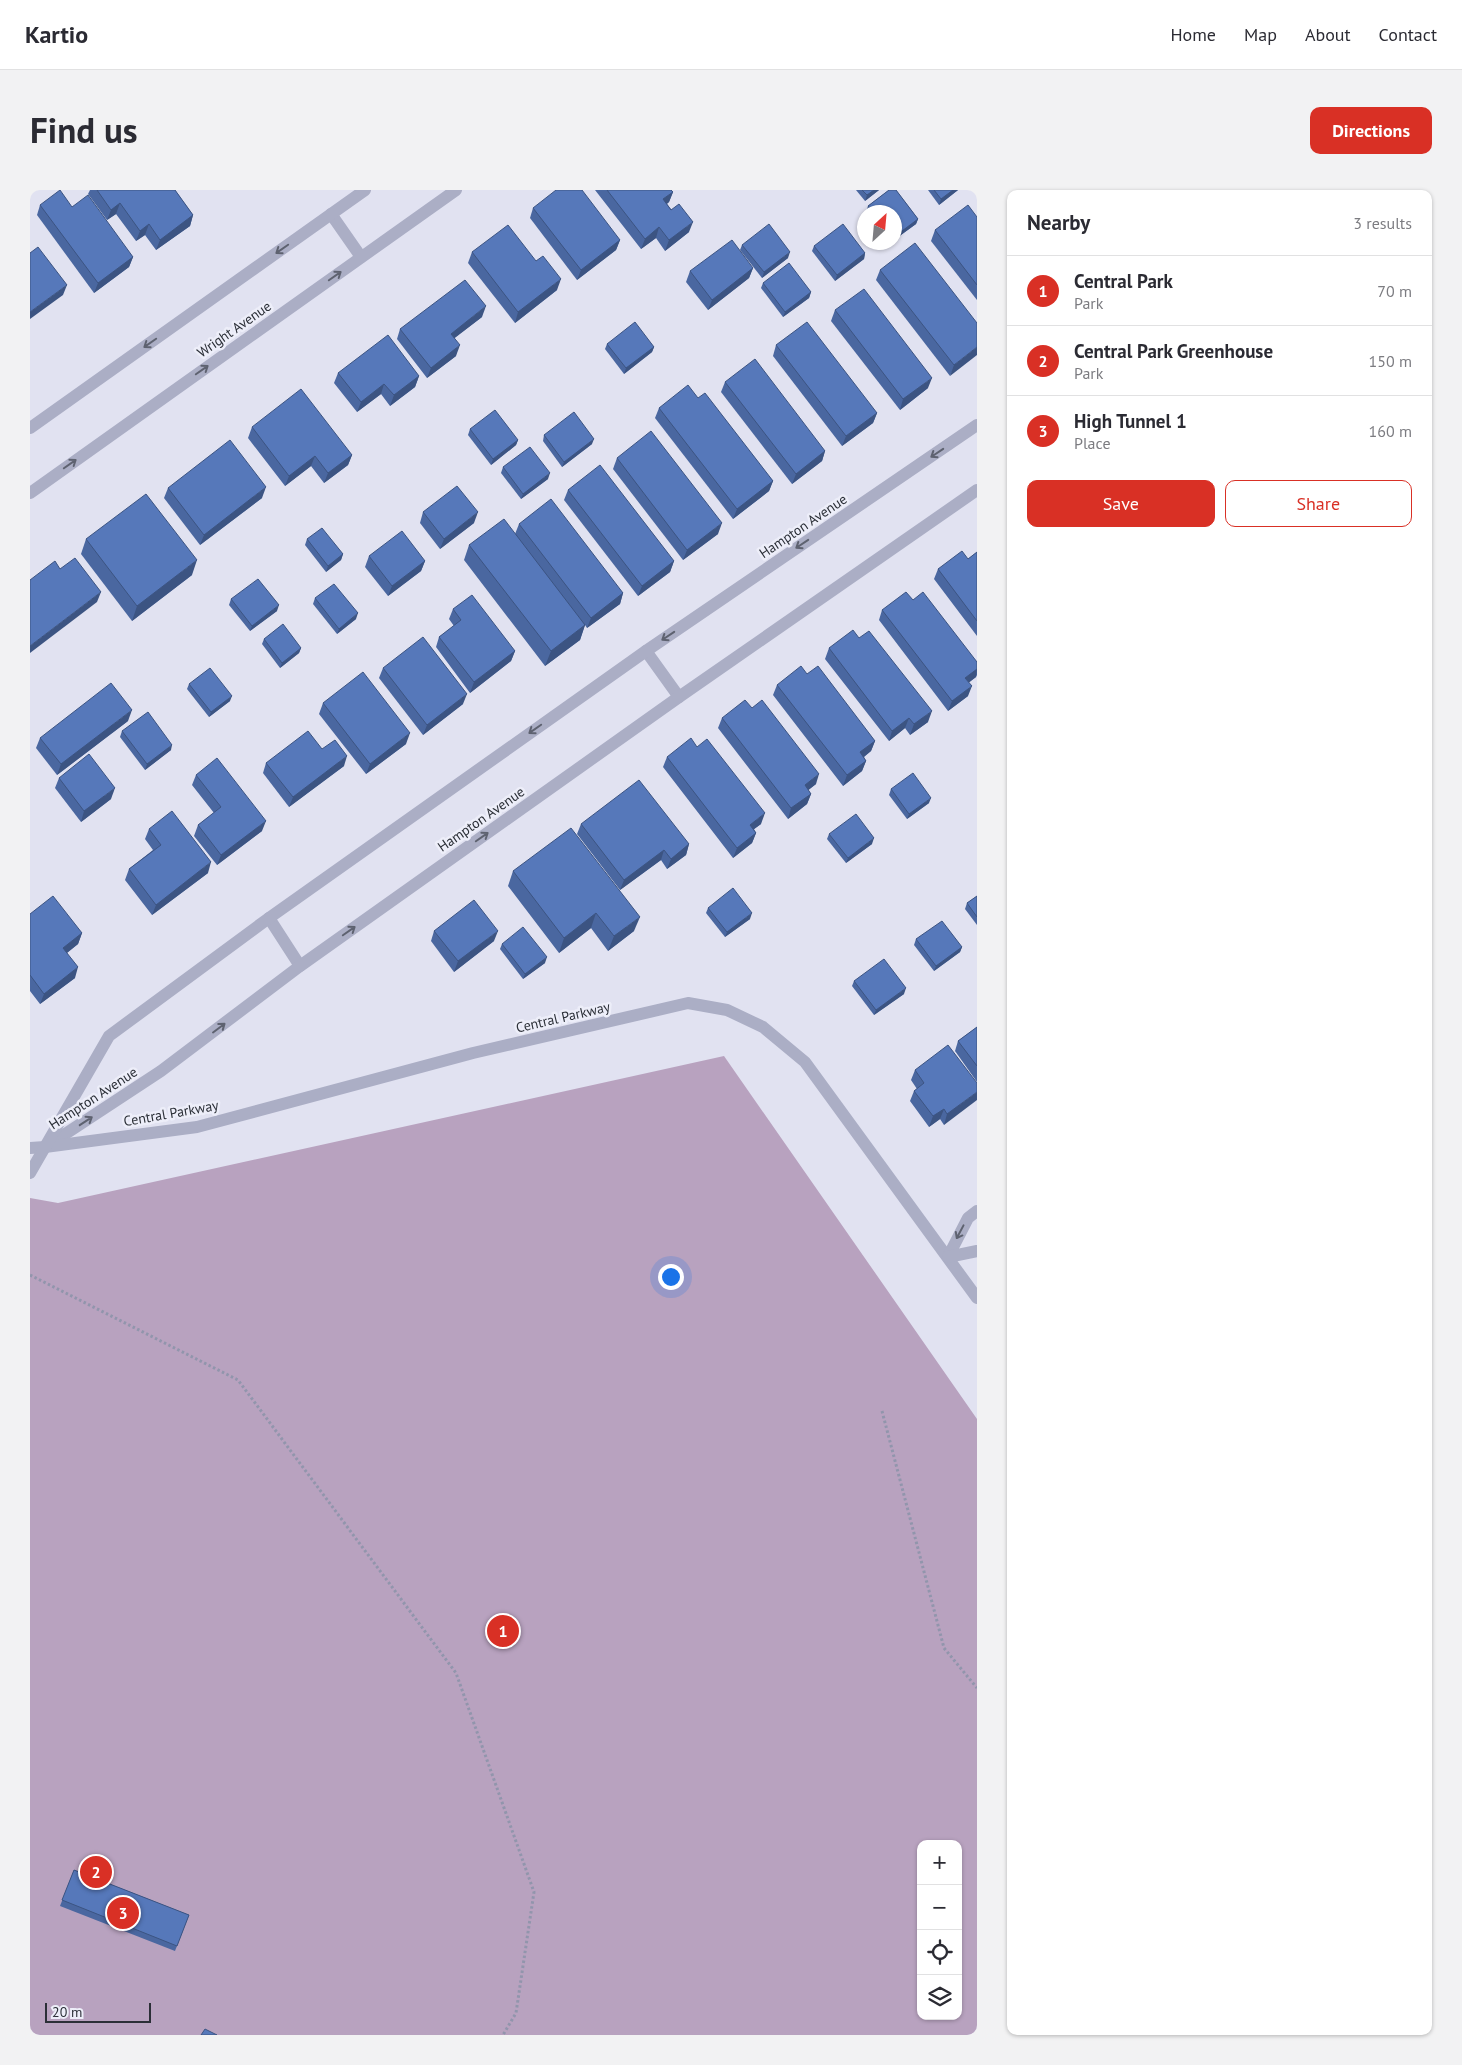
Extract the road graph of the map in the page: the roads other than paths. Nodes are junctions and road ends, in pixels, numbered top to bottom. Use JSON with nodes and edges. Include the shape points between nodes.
{"nodes":[{"id":1,"x":365,"y":190,"type":"edge"},
{"id":2,"x":456,"y":190,"type":"edge"},
{"id":3,"x":331,"y":214,"type":"junction"},
{"id":4,"x":361,"y":257,"type":"junction"},
{"id":5,"x":977,"y":426,"type":"edge"},
{"id":6,"x":30,"y":428,"type":"edge"},
{"id":7,"x":977,"y":490,"type":"edge"},
{"id":8,"x":30,"y":493,"type":"edge"},
{"id":9,"x":646,"y":651,"type":"junction"},
{"id":10,"x":679,"y":697,"type":"junction"},
{"id":11,"x":269,"y":918,"type":"junction"},
{"id":12,"x":300,"y":966,"type":"junction"},
{"id":13,"x":30,"y":1148,"type":"edge"},
{"id":14,"x":45,"y":1148,"type":"junction"},
{"id":15,"x":30,"y":1173,"type":"edge"},
{"id":16,"x":977,"y":1211,"type":"edge"},
{"id":17,"x":977,"y":1251,"type":"edge"},
{"id":18,"x":948,"y":1257,"type":"junction"},
{"id":19,"x":977,"y":1298,"type":"edge"}],
"edges":[{"from":1,"to":3,"type":"street"},
{"from":2,"to":4,"type":"street","name":"Wright Avenue"},
{"from":3,"to":4,"type":"street"},
{"from":3,"to":6,"type":"street","one_way":true},
{"from":8,"to":4,"type":"street","name":"Wright Avenue","one_way":true},
{"from":5,"to":9,"type":"street","name":"Hampton Avenue","one_way":true},
{"from":7,"to":10,"type":"street","name":"Hampton Avenue"},
{"from":9,"to":10,"type":"street"},
{"from":9,"to":11,"type":"street","name":"Hampton Avenue","one_way":true},
{"from":12,"to":10,"type":"street","name":"Hampton Avenue","one_way":true},
{"from":11,"to":12,"type":"street"},
{"from":11,"to":14,"type":"street","name":"Hampton Avenue","via":[[109,1036]]},
{"from":14,"to":12,"type":"street","name":"Hampton Avenue","one_way":true,"via":[[161,1071]]},
{"from":13,"to":14,"type":"street","name":"Central Parkway"},
{"from":14,"to":15,"type":"street"},
{"from":14,"to":18,"type":"street","name":"Central Parkway","via":[[197,1127],[473,1053],[688,1003],[727,1010],[763,1027],[805,1062]]},
{"from":16,"to":18,"type":"street","one_way":true,"via":[[968,1218]]},
{"from":17,"to":18,"type":"street"},
{"from":18,"to":19,"type":"street","name":"Central Parkway"}]}
